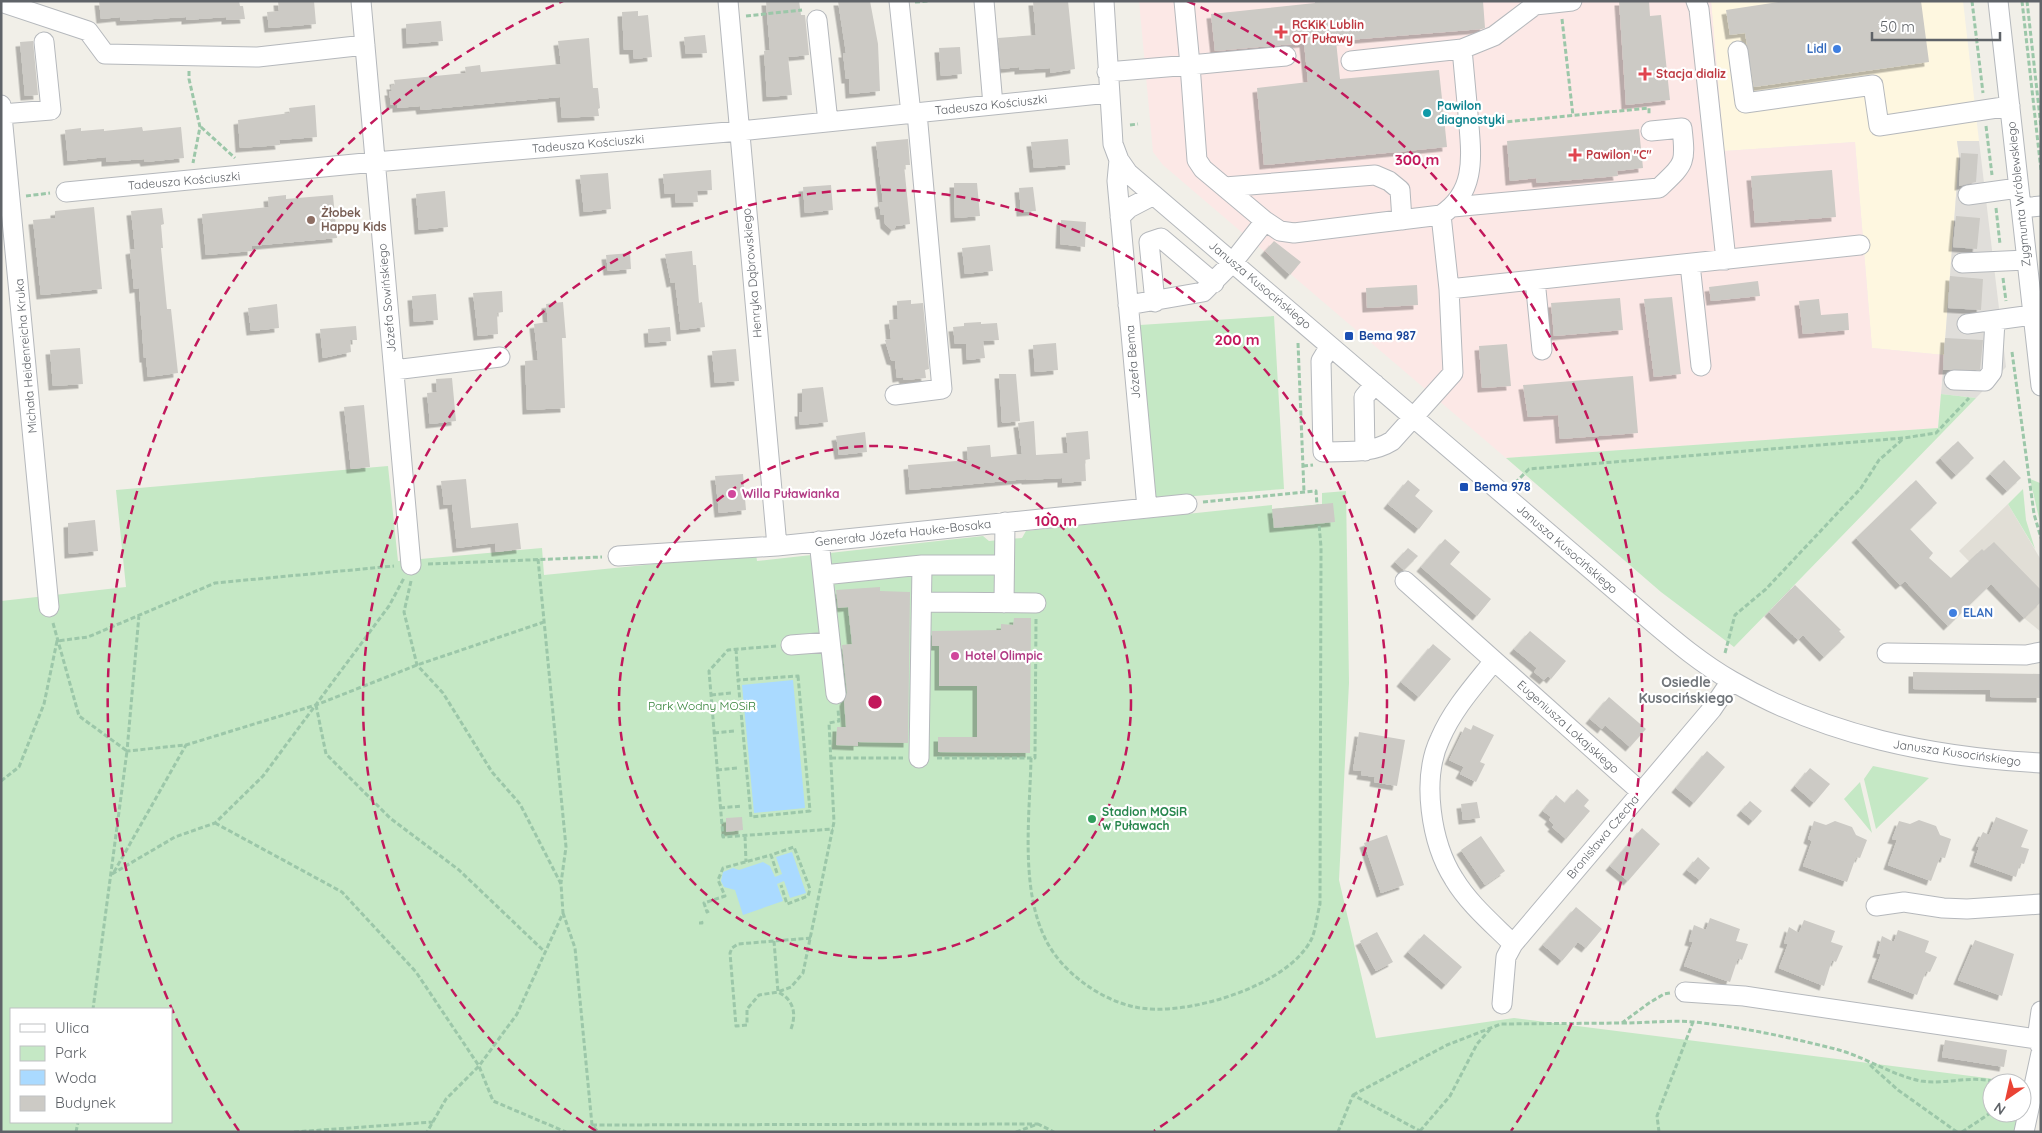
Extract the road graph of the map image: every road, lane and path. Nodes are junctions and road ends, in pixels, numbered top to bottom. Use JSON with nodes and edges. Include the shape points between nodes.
{"nodes":[{"id":1,"x":361,"y":1,"type":"edge"},
{"id":2,"x":899,"y":1,"type":"edge"},
{"id":3,"x":984,"y":1,"type":"edge"},
{"id":4,"x":1104,"y":1,"type":"edge"},
{"id":5,"x":1184,"y":1,"type":"edge"},
{"id":6,"x":1696,"y":1,"type":"edge"},
{"id":7,"x":1998,"y":1,"type":"edge"},
{"id":8,"x":2022,"y":1,"type":"edge"},
{"id":9,"x":2027,"y":1,"type":"edge"},
{"id":10,"x":1,"y":2,"type":"edge"},
{"id":11,"x":1566,"y":2,"type":"edge"},
{"id":12,"x":729,"y":9,"type":"edge"},
{"id":13,"x":811,"y":15,"type":"joint"},
{"id":14,"x":44,"y":42,"type":"dead end"},
{"id":15,"x":365,"y":45,"type":"junction"},
{"id":16,"x":1462,"y":49,"type":"junction"},
{"id":17,"x":1738,"y":51,"type":"dead end"},
{"id":18,"x":190,"y":55,"type":"junction"},
{"id":19,"x":1286,"y":56,"type":"dead end"},
{"id":20,"x":1351,"y":61,"type":"dead end"},
{"id":21,"x":1190,"y":65,"type":"junction"},
{"id":22,"x":1107,"y":72,"type":"junction"},
{"id":23,"x":1109,"y":93,"type":"junction"},
{"id":24,"x":993,"y":105,"type":"junction"},
{"id":25,"x":2010,"y":106,"type":"junction"},
{"id":26,"x":2,"y":109,"type":"edge"},
{"id":27,"x":914,"y":113,"type":"junction"},
{"id":28,"x":1573,"y":116,"type":"junction"},
{"id":29,"x":828,"y":122,"type":"junction"},
{"id":30,"x":1469,"y":126,"type":"junction"},
{"id":31,"x":200,"y":127,"type":"junction"},
{"id":32,"x":2041,"y":127,"type":"edge"},
{"id":33,"x":1650,"y":131,"type":"joint"},
{"id":34,"x":740,"y":132,"type":"junction"},
{"id":35,"x":1119,"y":160,"type":"junction"},
{"id":36,"x":375,"y":162,"type":"junction"},
{"id":37,"x":2041,"y":170,"type":"edge"},
{"id":38,"x":253,"y":174,"type":"junction"},
{"id":39,"x":190,"y":180,"type":"junction"},
{"id":40,"x":1225,"y":187,"type":"junction"},
{"id":41,"x":2018,"y":188,"type":"junction"},
{"id":42,"x":66,"y":192,"type":"dead end"},
{"id":43,"x":1154,"y":195,"type":"junction"},
{"id":44,"x":1968,"y":195,"type":"dead end"},
{"id":45,"x":2041,"y":206,"type":"edge"},
{"id":46,"x":2021,"y":208,"type":"junction"},
{"id":47,"x":1447,"y":211,"type":"junction"},
{"id":48,"x":1120,"y":217,"type":"junction"},
{"id":49,"x":1402,"y":220,"type":"junction"},
{"id":50,"x":1265,"y":221,"type":"junction"},
{"id":51,"x":1860,"y":245,"type":"dead end"},
{"id":52,"x":1726,"y":260,"type":"junction"},
{"id":53,"x":2026,"y":260,"type":"junction"},
{"id":54,"x":1233,"y":262,"type":"junction"},
{"id":55,"x":1962,"y":263,"type":"dead end"},
{"id":56,"x":1690,"y":264,"type":"junction"},
{"id":57,"x":1534,"y":280,"type":"junction"},
{"id":58,"x":1214,"y":283,"type":"junction"},
{"id":59,"x":1449,"y":289,"type":"junction"},
{"id":60,"x":1155,"y":302,"type":"junction"},
{"id":61,"x":1128,"y":305,"type":"junction"},
{"id":62,"x":2032,"y":315,"type":"junction"},
{"id":63,"x":1995,"y":321,"type":"junction"},
{"id":64,"x":1967,"y":324,"type":"dead end"},
{"id":65,"x":1298,"y":335,"type":"dead end"},
{"id":66,"x":1330,"y":346,"type":"junction"},
{"id":67,"x":1542,"y":350,"type":"dead end"},
{"id":68,"x":2039,"y":354,"type":"edge"},
{"id":69,"x":500,"y":357,"type":"dead end"},
{"id":70,"x":1701,"y":366,"type":"dead end"},
{"id":71,"x":394,"y":370,"type":"junction"},
{"id":72,"x":1954,"y":380,"type":"dead end"},
{"id":73,"x":1985,"y":381,"type":"junction"},
{"id":74,"x":1375,"y":384,"type":"junction"},
{"id":75,"x":2041,"y":386,"type":"edge"},
{"id":76,"x":895,"y":395,"type":"dead end"},
{"id":77,"x":1414,"y":418,"type":"junction"},
{"id":78,"x":1904,"y":438,"type":"junction"},
{"id":79,"x":1365,"y":451,"type":"junction"},
{"id":80,"x":1304,"y":492,"type":"junction"},
{"id":81,"x":1504,"y":495,"type":"junction"},
{"id":82,"x":1187,"y":504,"type":"joint"},
{"id":83,"x":1317,"y":504,"type":"dead end"},
{"id":84,"x":1147,"y":508,"type":"junction"},
{"id":85,"x":1004,"y":522,"type":"junction"},
{"id":86,"x":1319,"y":524,"type":"dead end"},
{"id":87,"x":819,"y":541,"type":"junction"},
{"id":88,"x":777,"y":546,"type":"junction"},
{"id":89,"x":618,"y":556,"type":"joint"},
{"id":90,"x":538,"y":559,"type":"junction"},
{"id":91,"x":411,"y":565,"type":"junction"},
{"id":92,"x":922,"y":565,"type":"junction"},
{"id":93,"x":1004,"y":565,"type":"junction"},
{"id":94,"x":823,"y":575,"type":"junction"},
{"id":95,"x":1405,"y":581,"type":"dead end"},
{"id":96,"x":923,"y":602,"type":"junction"},
{"id":97,"x":1004,"y":603,"type":"junction"},
{"id":98,"x":1036,"y":603,"type":"joint"},
{"id":99,"x":49,"y":607,"type":"joint"},
{"id":100,"x":139,"y":615,"type":"junction"},
{"id":101,"x":544,"y":622,"type":"junction"},
{"id":102,"x":57,"y":641,"type":"junction"},
{"id":103,"x":830,"y":642,"type":"junction"},
{"id":104,"x":791,"y":645,"type":"joint"},
{"id":105,"x":736,"y":649,"type":"junction"},
{"id":106,"x":2041,"y":652,"type":"edge"},
{"id":107,"x":1725,"y":653,"type":"dead end"},
{"id":108,"x":1886,"y":653,"type":"dead end"},
{"id":109,"x":1494,"y":661,"type":"junction"},
{"id":110,"x":417,"y":665,"type":"junction"},
{"id":111,"x":738,"y":680,"type":"junction"},
{"id":112,"x":1731,"y":681,"type":"junction"},
{"id":113,"x":732,"y":693,"type":"dead end"},
{"id":114,"x":836,"y":694,"type":"joint"},
{"id":115,"x":710,"y":695,"type":"junction"},
{"id":116,"x":316,"y":705,"type":"junction"},
{"id":117,"x":735,"y":731,"type":"dead end"},
{"id":118,"x":714,"y":733,"type":"junction"},
{"id":119,"x":186,"y":745,"type":"junction"},
{"id":120,"x":127,"y":751,"type":"junction"},
{"id":121,"x":919,"y":758,"type":"dead end"},
{"id":122,"x":2041,"y":763,"type":"edge"},
{"id":123,"x":738,"y":768,"type":"dead end"},
{"id":124,"x":717,"y":770,"type":"junction"},
{"id":125,"x":1,"y":781,"type":"edge"},
{"id":126,"x":1641,"y":792,"type":"junction"},
{"id":127,"x":742,"y":806,"type":"dead end"},
{"id":128,"x":720,"y":808,"type":"junction"},
{"id":129,"x":214,"y":823,"type":"junction"},
{"id":130,"x":833,"y":829,"type":"junction"},
{"id":131,"x":745,"y":836,"type":"junction"},
{"id":132,"x":771,"y":855,"type":"junction"},
{"id":133,"x":746,"y":862,"type":"junction"},
{"id":134,"x":777,"y":873,"type":"dead end"},
{"id":135,"x":112,"y":874,"type":"junction"},
{"id":136,"x":561,"y":884,"type":"junction"},
{"id":137,"x":781,"y":885,"type":"dead end"},
{"id":138,"x":2041,"y":904,"type":"edge"},
{"id":139,"x":1876,"y":906,"type":"dead end"},
{"id":140,"x":709,"y":911,"type":"dead end"},
{"id":141,"x":563,"y":913,"type":"junction"},
{"id":142,"x":811,"y":938,"type":"junction"},
{"id":143,"x":774,"y":941,"type":"junction"},
{"id":144,"x":1513,"y":944,"type":"junction"},
{"id":145,"x":546,"y":953,"type":"junction"},
{"id":146,"x":778,"y":992,"type":"junction"},
{"id":147,"x":1685,"y":992,"type":"joint"},
{"id":148,"x":1502,"y":1004,"type":"dead end"},
{"id":149,"x":93,"y":1008,"type":"edge"},
{"id":150,"x":2041,"y":1011,"type":"edge"},
{"id":151,"x":1693,"y":1022,"type":"junction"},
{"id":152,"x":1622,"y":1023,"type":"junction"},
{"id":153,"x":1493,"y":1027,"type":"junction"},
{"id":154,"x":791,"y":1029,"type":"dead end"},
{"id":155,"x":2039,"y":1046,"type":"edge"},
{"id":156,"x":1868,"y":1063,"type":"junction"},
{"id":157,"x":479,"y":1066,"type":"junction"},
{"id":158,"x":1982,"y":1080,"type":"edge"},
{"id":159,"x":1353,"y":1096,"type":"junction"},
{"id":160,"x":1982,"y":1119,"type":"edge"},
{"id":161,"x":434,"y":1122,"type":"junction"},
{"id":162,"x":1038,"y":1124,"type":"junction"},
{"id":163,"x":592,"y":1125,"type":"junction"},
{"id":164,"x":1421,"y":1131,"type":"edge"},
{"id":165,"x":294,"y":1132,"type":"edge"},
{"id":166,"x":427,"y":1132,"type":"edge"},
{"id":167,"x":566,"y":1132,"type":"edge"},
{"id":168,"x":598,"y":1132,"type":"edge"},
{"id":169,"x":1016,"y":1132,"type":"edge"},
{"id":170,"x":1054,"y":1132,"type":"edge"},
{"id":171,"x":1338,"y":1132,"type":"edge"},
{"id":172,"x":1659,"y":1132,"type":"edge"},
{"id":173,"x":1957,"y":1132,"type":"edge"},
{"id":174,"x":1962,"y":1132,"type":"edge"},
{"id":175,"x":2024,"y":1132,"type":"edge"}],
"edges":[{"from":1,"to":15,"type":"street","name":"Józefa Sowińskiego"},
{"from":2,"to":27,"type":"street"},
{"from":3,"to":24,"type":"street"},
{"from":4,"to":22,"type":"street","name":"Józefa Bema"},
{"from":5,"to":21,"type":"street"},
{"from":6,"to":52,"type":"street"},
{"from":7,"to":25,"type":"street","name":"Zygmunta Wróblewskiego"},
{"from":8,"to":37,"type":"path"},
{"from":9,"to":32,"type":"path"},
{"from":10,"to":18,"type":"street","via":[[88,31],[105,54]]},
{"from":11,"to":16,"type":"street","via":[[1536,5],[1494,36]]},
{"from":11,"to":28,"type":"path"},
{"from":12,"to":13,"type":"path"},
{"from":12,"to":34,"type":"street","name":"Henryka Dąbrowskiego"},
{"from":13,"to":29,"type":"street"},
{"from":14,"to":26,"type":"street","via":[[52,110]]},
{"from":15,"to":18,"type":"street","via":[[258,57]]},
{"from":15,"to":36,"type":"street","name":"Józefa Sowińskiego"},
{"from":16,"to":20,"type":"street"},
{"from":16,"to":30,"type":"street"},
{"from":17,"to":25,"type":"street","via":[[1745,103],[1873,85],[1879,126]]},
{"from":18,"to":31,"type":"path","via":[[189,79]]},
{"from":19,"to":21,"type":"street"},
{"from":21,"to":22,"type":"street"},
{"from":21,"to":40,"type":"street","via":[[1197,160]]},
{"from":22,"to":23,"type":"street","name":"Józefa Bema"},
{"from":23,"to":24,"type":"street","name":"Tadeusza Kościuszki"},
{"from":23,"to":35,"type":"street","name":"Józefa Bema","via":[[1114,144]]},
{"from":24,"to":27,"type":"street","name":"Tadeusza Kościuszki"},
{"from":25,"to":41,"type":"street","name":"Zygmunta Wróblewskiego"},
{"from":26,"to":99,"type":"street","name":"Michała Heidenreicha Kruka"},
{"from":27,"to":29,"type":"street","name":"Tadeusza Kościuszki"},
{"from":27,"to":76,"type":"street","via":[[942,389]]},
{"from":28,"to":30,"type":"path"},
{"from":28,"to":33,"type":"path","via":[[1648,108]]},
{"from":29,"to":34,"type":"street","name":"Tadeusza Kościuszki"},
{"from":30,"to":47,"type":"street","via":[[1470,174],[1460,198]]},
{"from":31,"to":38,"type":"path"},
{"from":31,"to":39,"type":"path"},
{"from":33,"to":47,"type":"street","via":[[1682,128],[1685,156],[1681,166],[1659,188]]},
{"from":34,"to":36,"type":"street","name":"Tadeusza Kościuszki"},
{"from":34,"to":88,"type":"street","name":"Henryka Dąbrowskiego"},
{"from":35,"to":43,"type":"street","name":"Janusza Kusocińskiego","via":[[1128,173]]},
{"from":35,"to":48,"type":"street","name":"Józefa Bema"},
{"from":36,"to":38,"type":"street","name":"Tadeusza Kościuszki"},
{"from":36,"to":71,"type":"street","name":"Józefa Sowińskiego"},
{"from":38,"to":39,"type":"street","name":"Tadeusza Kościuszki"},
{"from":39,"to":42,"type":"street","name":"Tadeusza Kościuszki"},
{"from":40,"to":49,"type":"street","via":[[1375,175],[1400,190]]},
{"from":40,"to":50,"type":"street"},
{"from":41,"to":44,"type":"street"},
{"from":41,"to":46,"type":"street","name":"Zygmunta Wróblewskiego"},
{"from":43,"to":48,"type":"street","via":[[1129,208]]},
{"from":43,"to":54,"type":"street","name":"Janusza Kusocińskiego"},
{"from":45,"to":46,"type":"street"},
{"from":46,"to":53,"type":"street","name":"Zygmunta Wróblewskiego"},
{"from":47,"to":49,"type":"street"},
{"from":47,"to":59,"type":"street"},
{"from":48,"to":61,"type":"street","name":"Józefa Bema"},
{"from":49,"to":50,"type":"street","via":[[1294,233],[1280,231]]},
{"from":50,"to":54,"type":"street"},
{"from":51,"to":52,"type":"street"},
{"from":52,"to":56,"type":"street"},
{"from":53,"to":55,"type":"street"},
{"from":53,"to":62,"type":"street","name":"Zygmunta Wróblewskiego"},
{"from":54,"to":58,"type":"street"},
{"from":54,"to":66,"type":"street","name":"Janusza Kusocińskiego"},
{"from":56,"to":57,"type":"street"},
{"from":56,"to":70,"type":"street"},
{"from":57,"to":59,"type":"street"},
{"from":57,"to":67,"type":"street"},
{"from":58,"to":60,"type":"street","via":[[1203,292]]},
{"from":58,"to":60,"type":"street","via":[[1161,238],[1149,242]]},
{"from":59,"to":77,"type":"street","via":[[1453,373]]},
{"from":60,"to":61,"type":"street"},
{"from":61,"to":84,"type":"street","name":"Józefa Bema"},
{"from":62,"to":63,"type":"street"},
{"from":62,"to":68,"type":"street","name":"Zygmunta Wróblewskiego"},
{"from":63,"to":64,"type":"street"},
{"from":63,"to":73,"type":"street","via":[[1992,372]]},
{"from":65,"to":80,"type":"path"},
{"from":66,"to":74,"type":"street","name":"Janusza Kusocińskiego"},
{"from":66,"to":79,"type":"street","via":[[1321,361],[1323,452]]},
{"from":68,"to":75,"type":"street","name":"Zygmunta Wróblewskiego"},
{"from":69,"to":71,"type":"street"},
{"from":71,"to":91,"type":"street","name":"Józefa Sowińskiego"},
{"from":72,"to":73,"type":"street"},
{"from":73,"to":78,"type":"path","via":[[1936,433]]},
{"from":74,"to":77,"type":"street","name":"Janusza Kusocińskiego"},
{"from":74,"to":79,"type":"street","via":[[1364,398]]},
{"from":77,"to":79,"type":"street","via":[[1392,441]]},
{"from":77,"to":81,"type":"street","name":"Janusza Kusocińskiego"},
{"from":78,"to":81,"type":"path","via":[[1529,469]]},
{"from":78,"to":107,"type":"path","via":[[1879,460],[1861,488],[1779,574],[1735,615]]},
{"from":80,"to":82,"type":"path"},
{"from":80,"to":83,"type":"path","via":[[1316,491]]},
{"from":81,"to":112,"type":"street","name":"Janusza Kusocińskiego","via":[[1656,626]]},
{"from":82,"to":84,"type":"street","name":"Generała Józefa Hauke-Bosaka"},
{"from":84,"to":85,"type":"street","name":"Generała Józefa Hauke-Bosaka"},
{"from":85,"to":87,"type":"street","name":"Generała Józefa Hauke-Bosaka"},
{"from":85,"to":93,"type":"street"},
{"from":86,"to":98,"type":"path","via":[[1320,904],[1311,940],[1296,960],[1266,981],[1224,998],[1177,1009],[1135,1008],[1086,984],[1059,960],[1048,944],[1035,914],[1029,886],[1031,758],[1036,758]]},
{"from":87,"to":88,"type":"street","name":"Generała Józefa Hauke-Bosaka"},
{"from":87,"to":94,"type":"street"},
{"from":88,"to":89,"type":"street","name":"Generała Józefa Hauke-Bosaka"},
{"from":89,"to":90,"type":"path"},
{"from":90,"to":91,"type":"path"},
{"from":90,"to":101,"type":"path"},
{"from":91,"to":100,"type":"path","via":[[215,583]]},
{"from":91,"to":110,"type":"path","via":[[412,579],[404,612]]},
{"from":91,"to":116,"type":"path","via":[[388,606]]},
{"from":92,"to":93,"type":"street"},
{"from":92,"to":94,"type":"street"},
{"from":92,"to":96,"type":"street"},
{"from":93,"to":97,"type":"street"},
{"from":94,"to":103,"type":"street"},
{"from":95,"to":109,"type":"street","name":"Eugeniusza Lokajskiego"},
{"from":96,"to":97,"type":"street"},
{"from":96,"to":121,"type":"street"},
{"from":97,"to":98,"type":"street"},
{"from":99,"to":102,"type":"path"},
{"from":100,"to":102,"type":"path","via":[[88,637]]},
{"from":100,"to":120,"type":"path"},
{"from":101,"to":110,"type":"path"},
{"from":101,"to":136,"type":"path","via":[[566,847]]},
{"from":102,"to":120,"type":"path","via":[[79,716]]},
{"from":102,"to":125,"type":"path","via":[[44,704],[19,767]]},
{"from":103,"to":104,"type":"street"},
{"from":103,"to":114,"type":"street"},
{"from":104,"to":105,"type":"path"},
{"from":105,"to":111,"type":"path"},
{"from":105,"to":115,"type":"path","via":[[728,650],[708,670]]},
{"from":106,"to":108,"type":"street","via":[[2026,655]]},
{"from":109,"to":126,"type":"street","name":"Eugeniusza Lokajskiego"},
{"from":109,"to":144,"type":"street","via":[[1460,702],[1439,741],[1431,774],[1431,809],[1437,841],[1453,879]]},
{"from":110,"to":116,"type":"path"},
{"from":110,"to":136,"type":"path","via":[[443,693],[492,772],[520,804]]},
{"from":111,"to":111,"type":"path","via":[[798,676],[810,810],[751,817]]},
{"from":112,"to":122,"type":"street","name":"Janusza Kusocińskiego","via":[[1792,712],[1878,741],[1914,749]]},
{"from":112,"to":126,"type":"street","name":"Bronisława Czecha","via":[[1712,709]]},
{"from":113,"to":115,"type":"path"},
{"from":114,"to":130,"type":"path","via":[[839,722],[829,722]]},
{"from":115,"to":118,"type":"path"},
{"from":116,"to":119,"type":"path"},
{"from":116,"to":129,"type":"path","via":[[263,776]]},
{"from":116,"to":145,"type":"path","via":[[326,754],[390,818],[459,870]]},
{"from":117,"to":118,"type":"path"},
{"from":118,"to":124,"type":"path"},
{"from":119,"to":120,"type":"path"},
{"from":119,"to":135,"type":"path"},
{"from":120,"to":135,"type":"path"},
{"from":123,"to":124,"type":"path"},
{"from":124,"to":128,"type":"path"},
{"from":126,"to":144,"type":"street","name":"Bronisława Czecha"},
{"from":127,"to":128,"type":"path"},
{"from":128,"to":131,"type":"path","via":[[723,837]]},
{"from":129,"to":135,"type":"path","via":[[175,837]]},
{"from":129,"to":157,"type":"path","via":[[342,892],[416,972]]},
{"from":130,"to":131,"type":"path"},
{"from":130,"to":142,"type":"path"},
{"from":131,"to":133,"type":"path"},
{"from":132,"to":133,"type":"path"},
{"from":132,"to":134,"type":"path"},
{"from":132,"to":137,"type":"path","via":[[794,846],[810,889],[808,896],[787,904]]},
{"from":133,"to":140,"type":"path","via":[[723,868],[718,880],[725,896],[704,903]]},
{"from":135,"to":149,"type":"path"},
{"from":136,"to":141,"type":"path"},
{"from":138,"to":139,"type":"street","via":[[1967,909],[1904,902]]},
{"from":141,"to":145,"type":"path"},
{"from":141,"to":163,"type":"path","via":[[575,948]]},
{"from":142,"to":143,"type":"path"},
{"from":142,"to":146,"type":"path","via":[[803,973],[791,987]]},
{"from":143,"to":146,"type":"path"},
{"from":143,"to":146,"type":"path","via":[[738,944],[732,948],[736,1026],[747,1025],[747,1009],[759,995]]},
{"from":144,"to":148,"type":"street","name":"Bronisława Czecha","via":[[1506,957]]},
{"from":145,"to":157,"type":"path","via":[[516,1014]]},
{"from":146,"to":154,"type":"path","via":[[794,1009]]},
{"from":147,"to":152,"type":"path","via":[[1664,994]]},
{"from":147,"to":155,"type":"street","via":[[1744,996]]},
{"from":150,"to":155,"type":"street"},
{"from":151,"to":152,"type":"path"},
{"from":151,"to":156,"type":"path","via":[[1832,1049]]},
{"from":151,"to":172,"type":"path","via":[[1657,1116]]},
{"from":152,"to":153,"type":"path","via":[[1501,1024]]},
{"from":153,"to":159,"type":"path","via":[[1447,1045]]},
{"from":153,"to":164,"type":"path","via":[[1477,1044],[1450,1096]]},
{"from":155,"to":175,"type":"street"},
{"from":156,"to":158,"type":"path","via":[[1922,1081]]},
{"from":156,"to":173,"type":"path","via":[[1898,1090]]},
{"from":157,"to":161,"type":"path","via":[[446,1099]]},
{"from":157,"to":167,"type":"path","via":[[493,1100]]},
{"from":159,"to":164,"type":"path"},
{"from":159,"to":171,"type":"path"},
{"from":160,"to":174,"type":"path"},
{"from":161,"to":165,"type":"path"},
{"from":161,"to":166,"type":"path"},
{"from":162,"to":163,"type":"path"},
{"from":162,"to":169,"type":"path"},
{"from":162,"to":170,"type":"path"},
{"from":163,"to":168,"type":"path"}]}
